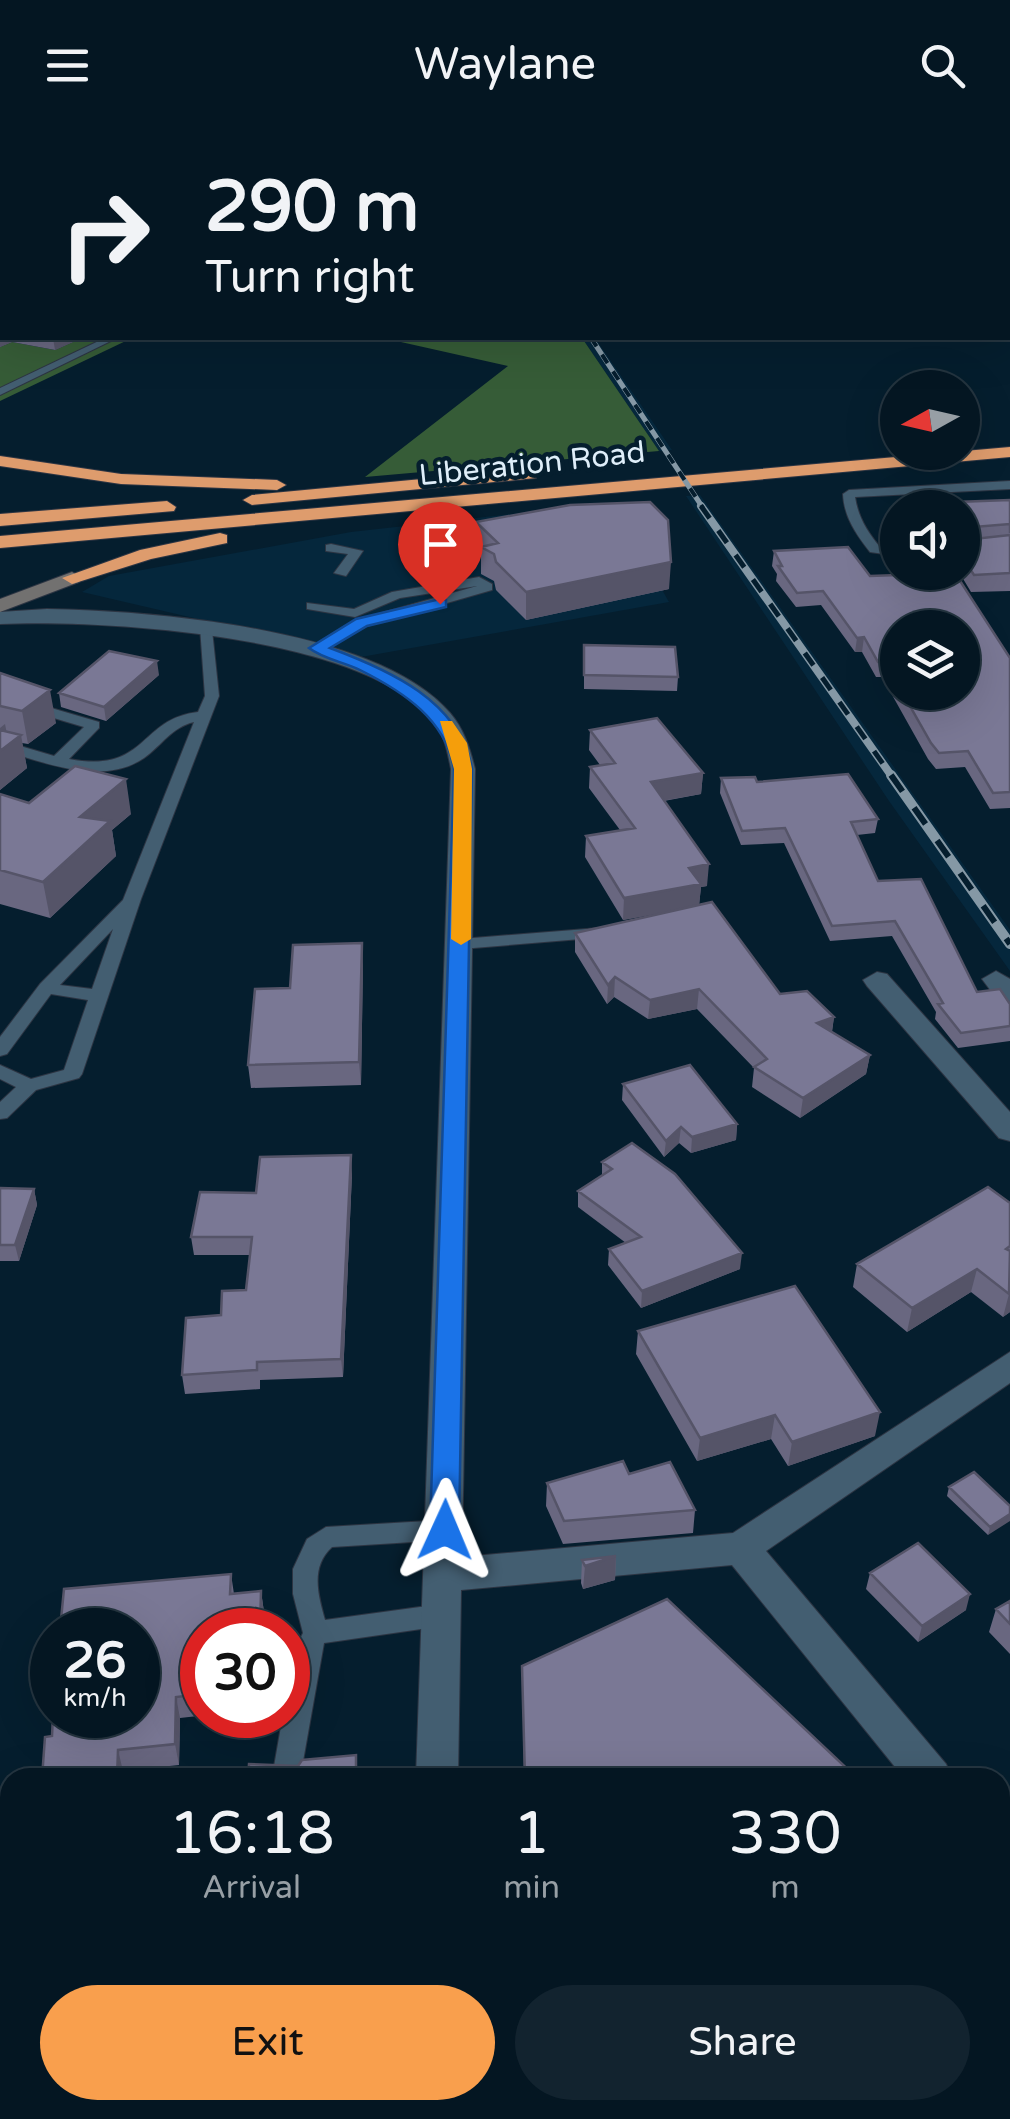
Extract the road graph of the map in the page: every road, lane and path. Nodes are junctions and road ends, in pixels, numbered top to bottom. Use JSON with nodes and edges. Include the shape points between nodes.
{"nodes":[{"id":1,"x":108,"y":340,"type":"edge"},
{"id":2,"x":0,"y":392,"type":"edge"},
{"id":3,"x":1010,"y":432,"type":"edge"},
{"id":4,"x":980,"y":435,"type":"edge"},
{"id":5,"x":880,"y":445,"type":"edge"},
{"id":6,"x":1010,"y":452,"type":"edge"},
{"id":7,"x":707,"y":459,"type":"dead end"},
{"id":8,"x":0,"y":461,"type":"edge"},
{"id":9,"x":545,"y":473,"type":"dead end"},
{"id":10,"x":435,"y":482,"type":"junction"},
{"id":11,"x":1010,"y":486,"type":"edge"},
{"id":12,"x":930,"y":490,"type":"edge"},
{"id":13,"x":880,"y":492,"type":"edge"},
{"id":14,"x":365,"y":511,"type":"junction"},
{"id":15,"x":0,"y":517,"type":"edge"},
{"id":16,"x":7,"y":544,"type":"edge"},
{"id":17,"x":331,"y":548,"type":"dead end"},
{"id":18,"x":880,"y":548,"type":"edge"},
{"id":19,"x":341,"y":573,"type":"dead end"},
{"id":20,"x":72,"y":578,"type":"junction"},
{"id":21,"x":324,"y":591,"type":"dead end"},
{"id":22,"x":0,"y":606,"type":"edge"},
{"id":23,"x":110,"y":616,"type":"junction"},
{"id":24,"x":0,"y":618,"type":"edge"},
{"id":25,"x":358,"y":618,"type":"junction"},
{"id":26,"x":205,"y":630,"type":"junction"},
{"id":27,"x":317,"y":648,"type":"junction"},
{"id":28,"x":0,"y":697,"type":"edge"},
{"id":29,"x":204,"y":716,"type":"junction"},
{"id":30,"x":0,"y":746,"type":"edge"},
{"id":31,"x":60,"y":760,"type":"junction"},
{"id":32,"x":132,"y":899,"type":"junction"},
{"id":33,"x":612,"y":931,"type":"edge"},
{"id":34,"x":461,"y":944,"type":"junction"},
{"id":35,"x":876,"y":980,"type":"dead end"},
{"id":36,"x":46,"y":988,"type":"junction"},
{"id":37,"x":100,"y":996,"type":"junction"},
{"id":38,"x":0,"y":1050,"type":"edge"},
{"id":39,"x":0,"y":1071,"type":"edge"},
{"id":40,"x":29,"y":1086,"type":"junction"},
{"id":41,"x":0,"y":1113,"type":"edge"},
{"id":42,"x":1010,"y":1131,"type":"edge"},
{"id":43,"x":1010,"y":1364,"type":"edge"},
{"id":44,"x":445,"y":1530,"type":"junction"},
{"id":45,"x":741,"y":1548,"type":"junction"},
{"id":46,"x":443,"y":1574,"type":"junction"},
{"id":47,"x":442,"y":1616,"type":"junction"},
{"id":48,"x":316,"y":1633,"type":"junction"},
{"id":49,"x":288,"y":1768,"type":"edge"},
{"id":50,"x":437,"y":1768,"type":"edge"},
{"id":51,"x":922,"y":1768,"type":"edge"}],
"edges":[{"from":1,"to":2,"type":"lane"},
{"from":3,"to":4,"type":"highway"},
{"from":5,"to":7,"type":"highway"},
{"from":6,"to":14,"type":"highway","name":"Liberation Road"},
{"from":8,"to":10,"type":"highway","via":[[216,486]]},
{"from":9,"to":10,"type":"highway","name":"Liberation Road"},
{"from":10,"to":15,"type":"highway","name":"Liberation Road"},
{"from":11,"to":12,"type":"lane"},
{"from":13,"to":18,"type":"lane","via":[[850,494],[848,508]]},
{"from":14,"to":16,"type":"highway","name":"Liberation Road"},
{"from":14,"to":20,"type":"highway","via":[[147,554]]},
{"from":17,"to":19,"type":"lane","via":[[356,551]]},
{"from":20,"to":22,"type":"main road"},
{"from":20,"to":23,"type":"street","via":[[75,598]]},
{"from":21,"to":25,"type":"lane","via":[[312,606]]},
{"from":23,"to":24,"type":"street"},
{"from":23,"to":26,"type":"street"},
{"from":25,"to":25,"type":"lane","via":[[487,588],[479,581],[456,582],[397,595]]},
{"from":25,"to":27,"type":"lane"},
{"from":26,"to":27,"type":"street"},
{"from":26,"to":29,"type":"lane","via":[[212,696]]},
{"from":27,"to":34,"type":"street","via":[[410,692],[440,715],[458,743]]},
{"from":28,"to":31,"type":"lane","via":[[94,724]]},
{"from":29,"to":31,"type":"lane","via":[[168,724],[124,763]]},
{"from":29,"to":32,"type":"lane"},
{"from":30,"to":31,"type":"lane"},
{"from":32,"to":36,"type":"lane"},
{"from":32,"to":37,"type":"lane"},
{"from":33,"to":34,"type":"lane"},
{"from":34,"to":44,"type":"street"},
{"from":35,"to":42,"type":"street"},
{"from":36,"to":37,"type":"lane"},
{"from":36,"to":38,"type":"lane"},
{"from":37,"to":40,"type":"lane","via":[[72,1074]]},
{"from":39,"to":40,"type":"lane"},
{"from":40,"to":41,"type":"lane"},
{"from":43,"to":45,"type":"street"},
{"from":44,"to":46,"type":"street"},
{"from":44,"to":48,"type":"lane","via":[[326,1537],[313,1546],[305,1562],[306,1602]]},
{"from":45,"to":46,"type":"street"},
{"from":45,"to":51,"type":"street"},
{"from":46,"to":47,"type":"street"},
{"from":47,"to":48,"type":"lane"},
{"from":47,"to":50,"type":"street"},
{"from":48,"to":49,"type":"lane"}]}
